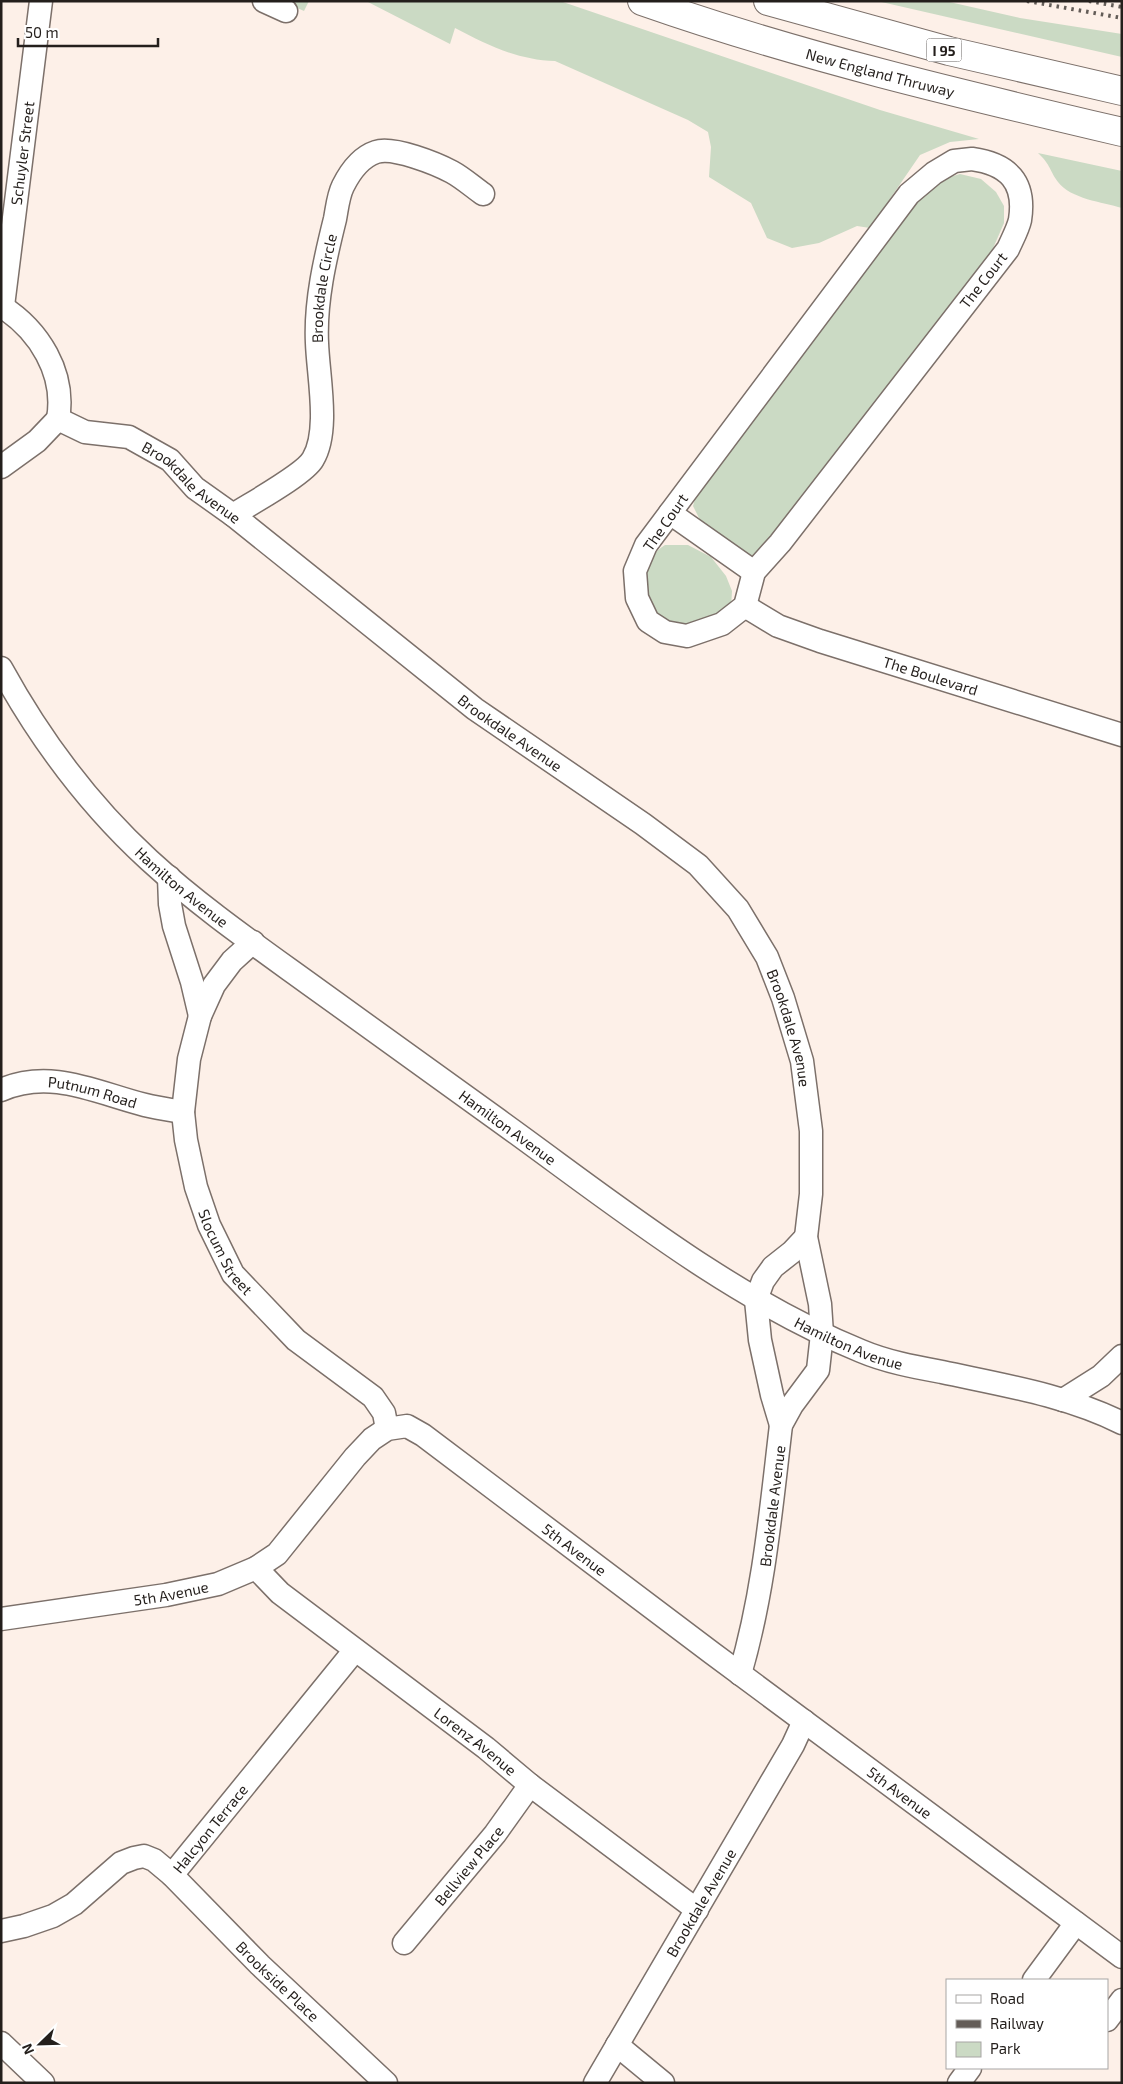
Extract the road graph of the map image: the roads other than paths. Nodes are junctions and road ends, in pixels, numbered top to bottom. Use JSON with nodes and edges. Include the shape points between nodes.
{"nodes":[{"id":1,"x":41,"y":1,"type":"edge"},
{"id":2,"x":264,"y":1,"type":"edge"},
{"id":3,"x":642,"y":1,"type":"edge"},
{"id":4,"x":768,"y":1,"type":"edge"},
{"id":5,"x":286,"y":11,"type":"dead end"},
{"id":6,"x":1122,"y":91,"type":"edge"},
{"id":7,"x":1122,"y":132,"type":"edge"},
{"id":8,"x":483,"y":194,"type":"dead end"},
{"id":9,"x":2,"y":306,"type":"edge"},
{"id":10,"x":58,"y":418,"type":"junction"},
{"id":11,"x":1,"y":468,"type":"edge"},
{"id":12,"x":670,"y":513,"type":"junction"},
{"id":13,"x":233,"y":515,"type":"junction"},
{"id":14,"x":754,"y":572,"type":"junction"},
{"id":15,"x":745,"y":606,"type":"junction"},
{"id":16,"x":1,"y":668,"type":"edge"},
{"id":17,"x":1122,"y":735,"type":"edge"},
{"id":18,"x":169,"y":877,"type":"junction"},
{"id":19,"x":253,"y":942,"type":"junction"},
{"id":20,"x":200,"y":1016,"type":"junction"},
{"id":21,"x":1,"y":1090,"type":"edge"},
{"id":22,"x":183,"y":1112,"type":"junction"},
{"id":23,"x":806,"y":1237,"type":"junction"},
{"id":24,"x":756,"y":1300,"type":"junction"},
{"id":25,"x":822,"y":1334,"type":"junction"},
{"id":26,"x":1122,"y":1356,"type":"edge"},
{"id":27,"x":1063,"y":1400,"type":"junction"},
{"id":28,"x":1122,"y":1423,"type":"edge"},
{"id":29,"x":781,"y":1425,"type":"junction"},
{"id":30,"x":387,"y":1429,"type":"junction"},
{"id":31,"x":256,"y":1568,"type":"junction"},
{"id":32,"x":1,"y":1619,"type":"edge"},
{"id":33,"x":355,"y":1650,"type":"junction"},
{"id":34,"x":740,"y":1674,"type":"junction"},
{"id":35,"x":804,"y":1721,"type":"junction"},
{"id":36,"x":530,"y":1785,"type":"junction"},
{"id":37,"x":172,"y":1875,"type":"junction"},
{"id":38,"x":697,"y":1910,"type":"junction"},
{"id":39,"x":1076,"y":1923,"type":"junction"},
{"id":40,"x":1,"y":1931,"type":"edge"},
{"id":41,"x":404,"y":1943,"type":"dead end"},
{"id":42,"x":1122,"y":1957,"type":"edge"},
{"id":43,"x":1035,"y":1979,"type":"edge"},
{"id":44,"x":1122,"y":2000,"type":"edge"},
{"id":45,"x":1108,"y":2019,"type":"edge"},
{"id":46,"x":1,"y":2043,"type":"edge"},
{"id":47,"x":617,"y":2044,"type":"junction"},
{"id":48,"x":969,"y":2069,"type":"edge"},
{"id":49,"x":43,"y":2083,"type":"edge"},
{"id":50,"x":386,"y":2083,"type":"edge"},
{"id":51,"x":595,"y":2083,"type":"edge"},
{"id":52,"x":664,"y":2083,"type":"edge"},
{"id":53,"x":959,"y":2083,"type":"edge"}],
"edges":[{"from":1,"to":9,"type":"street","name":"Schuyler Street"},
{"from":2,"to":5,"type":"street"},
{"from":3,"to":7,"type":"highway","name":"New England Thruway","via":[[853,67]]},
{"from":4,"to":6,"type":"highway","number":"I 95","via":[[911,42]]},
{"from":8,"to":13,"type":"street","name":"Brookdale Circle","via":[[452,172],[403,153],[378,151],[362,159],[342,187],[325,259],[317,342],[322,407],[319,447],[302,472]]},
{"from":9,"to":10,"type":"street","via":[[41,342],[57,376],[61,402]]},
{"from":10,"to":11,"type":"street","via":[[37,441]]},
{"from":10,"to":13,"type":"street","name":"Brookdale Avenue","via":[[85,432],[129,437],[170,460],[195,488]]},
{"from":12,"to":14,"type":"street"},
{"from":12,"to":14,"type":"street","name":"The Court","via":[[909,194],[954,160],[988,161],[1010,173],[1021,202],[1020,221],[1008,249],[780,543]]},
{"from":12,"to":15,"type":"street","name":"The Court","via":[[646,545],[635,571],[637,598],[648,621],[665,632],[687,636],[722,624]]},
{"from":13,"to":23,"type":"street","name":"Brookdale Avenue","via":[[475,709],[698,865],[738,909],[767,957],[802,1061],[811,1131],[811,1194]]},
{"from":14,"to":15,"type":"street","name":"The Court"},
{"from":15,"to":17,"type":"street","name":"The Boulevard","via":[[778,626],[820,642]]},
{"from":16,"to":18,"type":"street","name":"Hamilton Avenue","via":[[44,740],[80,786]]},
{"from":18,"to":19,"type":"street","name":"Hamilton Avenue"},
{"from":18,"to":20,"type":"street","name":"Slocum Street","via":[[174,926]]},
{"from":19,"to":20,"type":"street","name":"Slocum Street","via":[[219,978]]},
{"from":19,"to":24,"type":"street","name":"Hamilton Avenue","via":[[630,1215]]},
{"from":20,"to":22,"type":"street","name":"Slocum Street","via":[[189,1059]]},
{"from":21,"to":22,"type":"street","name":"Putnum Road","via":[[18,1083],[48,1081],[83,1086],[146,1106]]},
{"from":22,"to":30,"type":"street","name":"Slocum Street","via":[[196,1187],[209,1225],[234,1274],[296,1340],[374,1397],[384,1413]]},
{"from":23,"to":24,"type":"street","name":"Brookdale Avenue","via":[[773,1267]]},
{"from":23,"to":25,"type":"street","name":"Brookdale Avenue","via":[[820,1304]]},
{"from":24,"to":25,"type":"street","name":"Hamilton Avenue"},
{"from":24,"to":29,"type":"street","name":"Brookdale Avenue","via":[[760,1340]]},
{"from":25,"to":27,"type":"street","name":"Hamilton Avenue","via":[[865,1353],[918,1368]]},
{"from":25,"to":29,"type":"street","name":"Brookdale Avenue","via":[[818,1370]]},
{"from":26,"to":27,"type":"street","via":[[1101,1376]]},
{"from":27,"to":28,"type":"street","name":"Hamilton Avenue"},
{"from":29,"to":34,"type":"street","name":"Brookdale Avenue","via":[[764,1569]]},
{"from":30,"to":31,"type":"street","name":"5th Avenue","via":[[355,1457],[276,1554]]},
{"from":30,"to":34,"type":"street","name":"5th Avenue","via":[[407,1426],[423,1435]]},
{"from":31,"to":32,"type":"street","name":"5th Avenue","via":[[218,1584],[166,1595]]},
{"from":31,"to":33,"type":"street","name":"Lorenz Avenue","via":[[280,1593]]},
{"from":33,"to":36,"type":"street","name":"Lorenz Avenue"},
{"from":33,"to":37,"type":"street","name":"Halcyon Terrace"},
{"from":34,"to":35,"type":"street","name":"5th Avenue"},
{"from":35,"to":38,"type":"street","name":"Brookdale Avenue"},
{"from":35,"to":39,"type":"street","name":"5th Avenue"},
{"from":36,"to":38,"type":"street","name":"Lorenz Avenue"},
{"from":36,"to":41,"type":"street","name":"Bellview Place","via":[[495,1834]]},
{"from":37,"to":40,"type":"street","name":"Halcyon Terrace","via":[[154,1860],[144,1856],[134,1858],[121,1863],[74,1904],[54,1916]]},
{"from":37,"to":50,"type":"street","name":"Brookside Place","via":[[260,1965]]},
{"from":38,"to":47,"type":"street","name":"Brookdale Avenue"},
{"from":39,"to":42,"type":"street","name":"5th Avenue"},
{"from":39,"to":43,"type":"street"},
{"from":44,"to":45,"type":"street"},
{"from":46,"to":49,"type":"street"},
{"from":47,"to":51,"type":"street","name":"Brookdale Avenue"},
{"from":47,"to":52,"type":"street"},
{"from":48,"to":53,"type":"street"}]}
